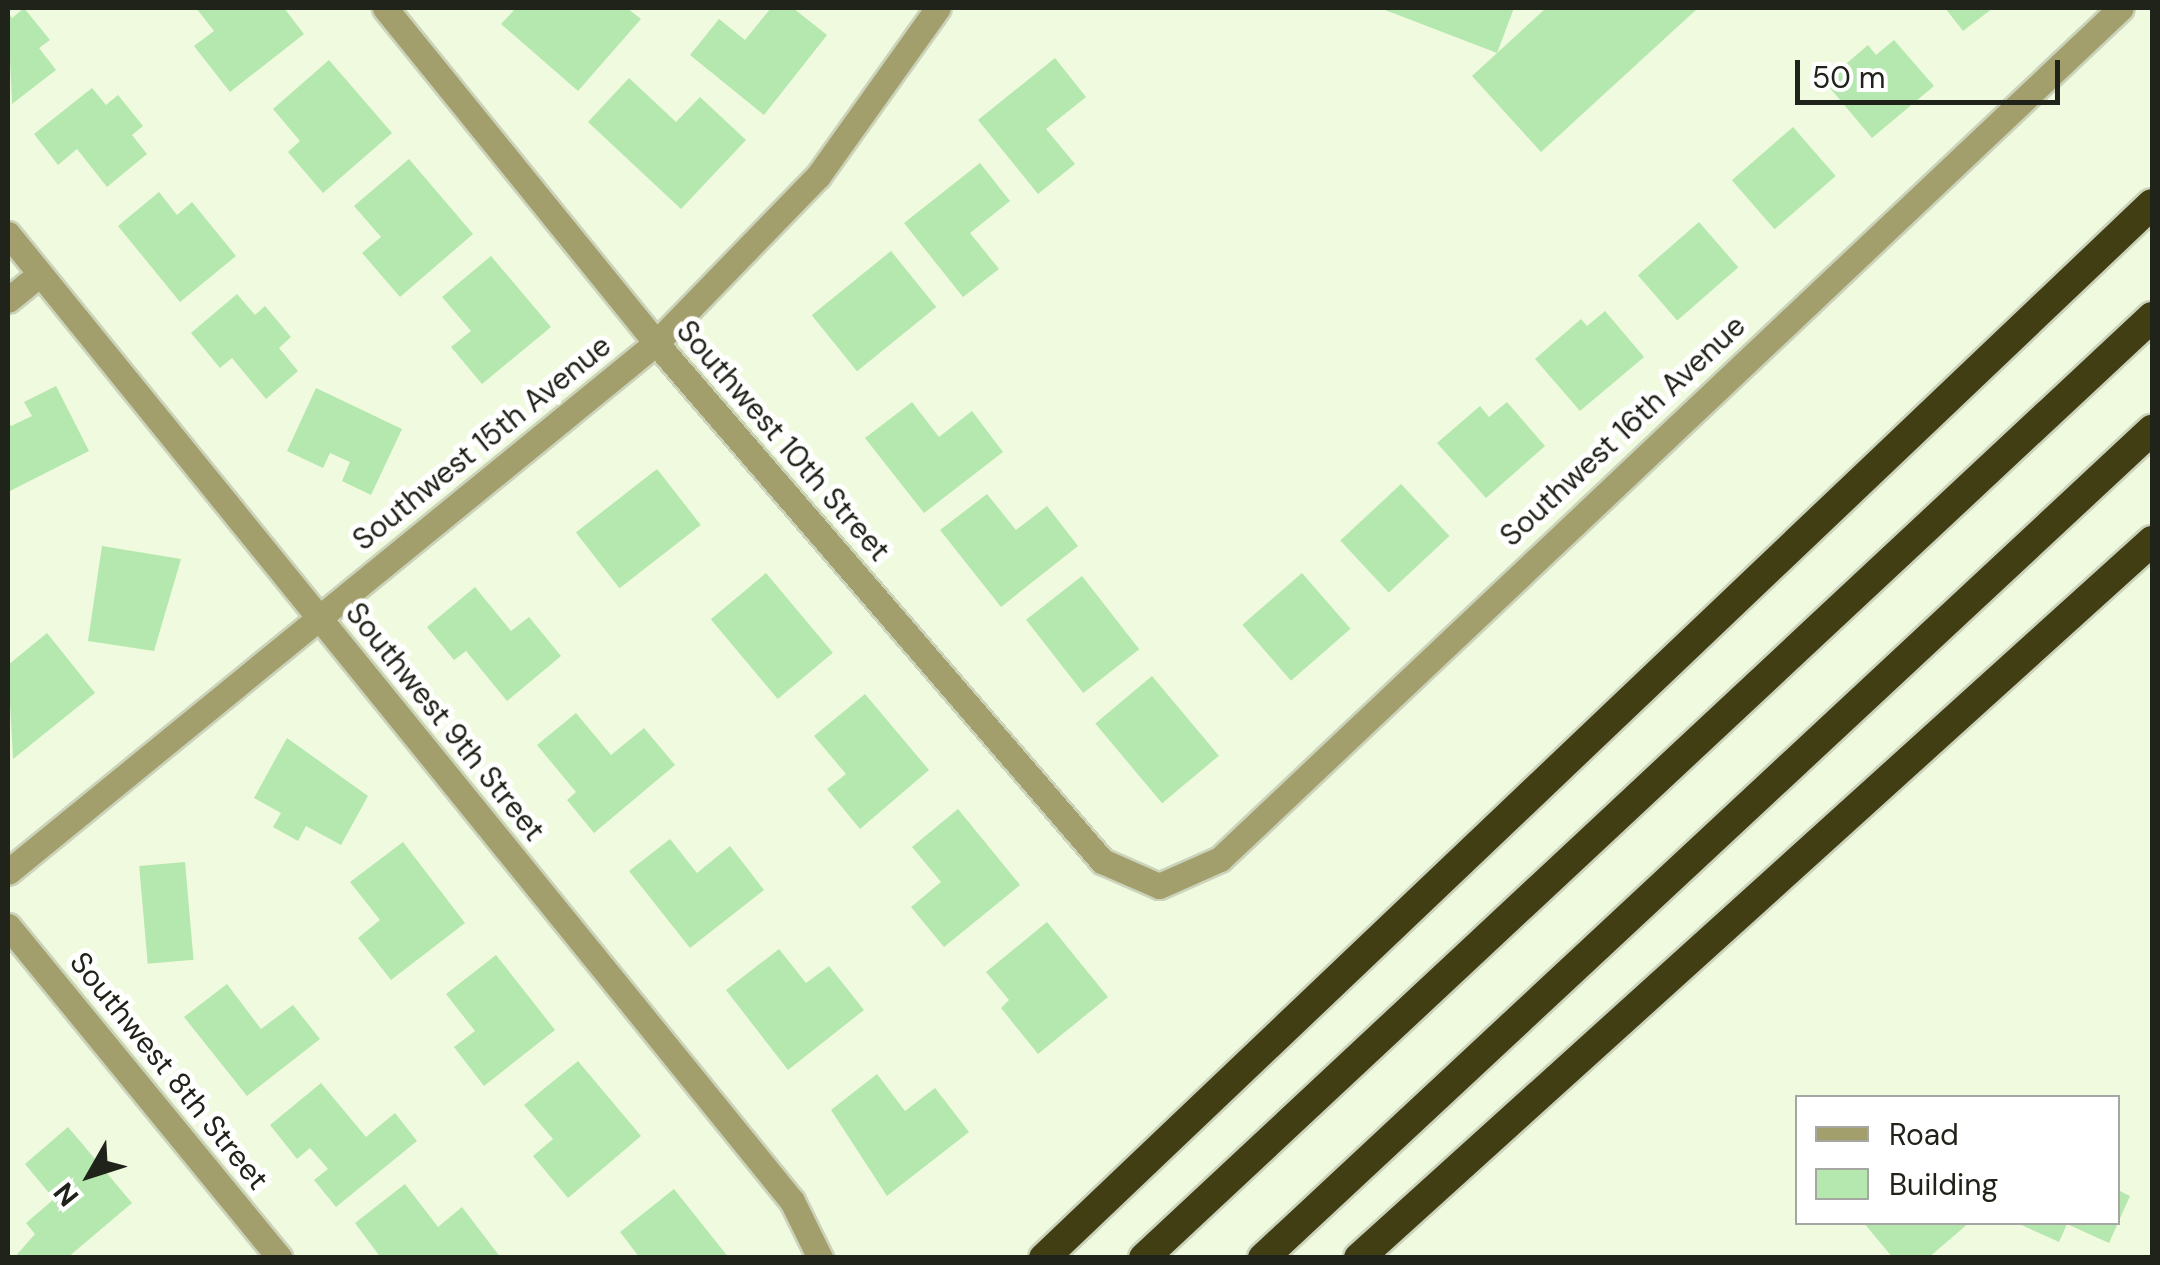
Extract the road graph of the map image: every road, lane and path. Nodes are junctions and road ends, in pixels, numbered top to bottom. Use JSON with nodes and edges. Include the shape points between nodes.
{"nodes":[{"id":1,"x":385,"y":8,"type":"edge"},
{"id":2,"x":938,"y":8,"type":"edge"},
{"id":3,"x":2122,"y":8,"type":"edge"},
{"id":4,"x":2152,"y":204,"type":"edge"},
{"id":5,"x":8,"y":234,"type":"edge"},
{"id":6,"x":40,"y":274,"type":"junction"},
{"id":7,"x":8,"y":300,"type":"edge"},
{"id":8,"x":2152,"y":317,"type":"edge"},
{"id":9,"x":656,"y":343,"type":"junction"},
{"id":10,"x":2152,"y":430,"type":"edge"},
{"id":11,"x":2152,"y":541,"type":"edge"},
{"id":12,"x":320,"y":618,"type":"junction"},
{"id":13,"x":8,"y":872,"type":"edge"},
{"id":14,"x":1159,"y":886,"type":"joint"},
{"id":15,"x":8,"y":926,"type":"edge"},
{"id":16,"x":280,"y":1258,"type":"edge"},
{"id":17,"x":820,"y":1258,"type":"edge"},
{"id":18,"x":1044,"y":1258,"type":"edge"},
{"id":19,"x":1144,"y":1258,"type":"edge"},
{"id":20,"x":1263,"y":1258,"type":"edge"},
{"id":21,"x":1358,"y":1258,"type":"edge"}],
"edges":[{"from":1,"to":9,"type":"street","name":"Southwest 10th Street"},
{"from":2,"to":9,"type":"street","name":"Southwest 15th Avenue","via":[[818,176]]},
{"from":3,"to":14,"type":"street","name":"Southwest 16th Avenue","via":[[1220,859]]},
{"from":4,"to":18,"type":"highway"},
{"from":5,"to":6,"type":"street","name":"Southwest 9th Street"},
{"from":6,"to":7,"type":"street"},
{"from":6,"to":12,"type":"street","name":"Southwest 9th Street"},
{"from":8,"to":19,"type":"highway"},
{"from":9,"to":12,"type":"street","name":"Southwest 15th Avenue"},
{"from":9,"to":14,"type":"street","name":"Southwest 10th Street","via":[[1102,860]]},
{"from":10,"to":20,"type":"highway"},
{"from":11,"to":21,"type":"highway"},
{"from":12,"to":13,"type":"street","name":"Southwest 15th Avenue"},
{"from":12,"to":17,"type":"street","name":"Southwest 9th Street","via":[[792,1201]]},
{"from":15,"to":16,"type":"street","name":"Southwest 8th Street"}]}
